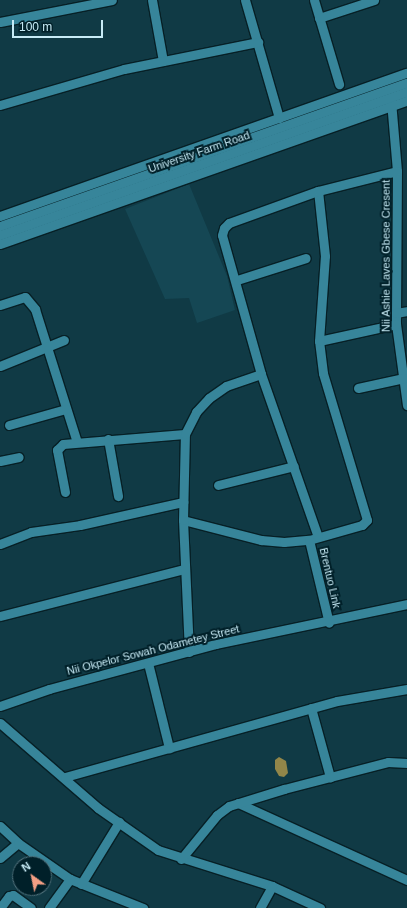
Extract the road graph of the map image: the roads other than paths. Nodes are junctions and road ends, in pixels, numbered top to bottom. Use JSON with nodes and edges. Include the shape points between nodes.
{"nodes":[{"id":1,"x":112,"y":0,"type":"edge"},
{"id":2,"x":152,"y":0,"type":"edge"},
{"id":3,"x":245,"y":0,"type":"edge"},
{"id":4,"x":314,"y":0,"type":"edge"},
{"id":5,"x":374,"y":0,"type":"edge"},
{"id":6,"x":319,"y":18,"type":"junction"},
{"id":7,"x":0,"y":22,"type":"edge"},
{"id":8,"x":258,"y":42,"type":"junction"},
{"id":9,"x":163,"y":61,"type":"junction"},
{"id":10,"x":407,"y":74,"type":"edge"},
{"id":11,"x":339,"y":84,"type":"dead end"},
{"id":12,"x":407,"y":84,"type":"edge"},
{"id":13,"x":407,"y":92,"type":"edge"},
{"id":14,"x":390,"y":98,"type":"junction"},
{"id":15,"x":407,"y":101,"type":"edge"},
{"id":16,"x":0,"y":105,"type":"edge"},
{"id":17,"x":279,"y":118,"type":"junction"},
{"id":18,"x":397,"y":171,"type":"junction"},
{"id":19,"x":318,"y":191,"type":"junction"},
{"id":20,"x":0,"y":216,"type":"edge"},
{"id":21,"x":0,"y":226,"type":"edge"},
{"id":22,"x":0,"y":235,"type":"edge"},
{"id":23,"x":0,"y":244,"type":"edge"},
{"id":24,"x":306,"y":258,"type":"dead end"},
{"id":25,"x":237,"y":280,"type":"junction"},
{"id":26,"x":0,"y":305,"type":"edge"},
{"id":27,"x":407,"y":311,"type":"edge"},
{"id":28,"x":396,"y":313,"type":"junction"},
{"id":29,"x":396,"y":324,"type":"junction"},
{"id":30,"x":64,"y":340,"type":"dead end"},
{"id":31,"x":319,"y":341,"type":"junction"},
{"id":32,"x":45,"y":347,"type":"junction"},
{"id":33,"x":0,"y":366,"type":"edge"},
{"id":34,"x":261,"y":374,"type":"junction"},
{"id":35,"x":404,"y":378,"type":"junction"},
{"id":36,"x":358,"y":388,"type":"dead end"},
{"id":37,"x":407,"y":405,"type":"edge"},
{"id":38,"x":66,"y":409,"type":"junction"},
{"id":39,"x":9,"y":425,"type":"dead end"},
{"id":40,"x":184,"y":434,"type":"junction"},
{"id":41,"x":108,"y":439,"type":"junction"},
{"id":42,"x":77,"y":442,"type":"junction"},
{"id":43,"x":19,"y":457,"type":"dead end"},
{"id":44,"x":0,"y":461,"type":"edge"},
{"id":45,"x":294,"y":466,"type":"junction"},
{"id":46,"x":218,"y":486,"type":"dead end"},
{"id":47,"x":65,"y":492,"type":"dead end"},
{"id":48,"x":118,"y":496,"type":"dead end"},
{"id":49,"x":183,"y":502,"type":"junction"},
{"id":50,"x":183,"y":520,"type":"junction"},
{"id":51,"x":313,"y":538,"type":"junction"},
{"id":52,"x":0,"y":544,"type":"edge"},
{"id":53,"x":184,"y":569,"type":"junction"},
{"id":54,"x":407,"y":604,"type":"edge"},
{"id":55,"x":0,"y":616,"type":"edge"},
{"id":56,"x":328,"y":623,"type":"junction"},
{"id":57,"x":189,"y":652,"type":"junction"},
{"id":58,"x":148,"y":663,"type":"junction"},
{"id":59,"x":407,"y":689,"type":"edge"},
{"id":60,"x":0,"y":706,"type":"edge"},
{"id":61,"x":311,"y":708,"type":"junction"},
{"id":62,"x":0,"y":724,"type":"edge"},
{"id":63,"x":169,"y":748,"type":"junction"},
{"id":64,"x":407,"y":763,"type":"edge"},
{"id":65,"x":65,"y":777,"type":"junction"},
{"id":66,"x":330,"y":777,"type":"junction"},
{"id":67,"x":238,"y":803,"type":"junction"},
{"id":68,"x":119,"y":822,"type":"junction"},
{"id":69,"x":0,"y":826,"type":"edge"},
{"id":70,"x":18,"y":843,"type":"junction"},
{"id":71,"x":35,"y":856,"type":"edge"},
{"id":72,"x":0,"y":858,"type":"edge"},
{"id":73,"x":181,"y":859,"type":"junction"},
{"id":74,"x":52,"y":868,"type":"edge"},
{"id":75,"x":70,"y":879,"type":"junction"},
{"id":76,"x":407,"y":880,"type":"edge"},
{"id":77,"x":81,"y":884,"type":"junction"},
{"id":78,"x":272,"y":886,"type":"junction"},
{"id":79,"x":0,"y":908,"type":"edge"},
{"id":80,"x":31,"y":908,"type":"edge"},
{"id":81,"x":49,"y":908,"type":"edge"},
{"id":82,"x":143,"y":908,"type":"edge"},
{"id":83,"x":260,"y":908,"type":"edge"},
{"id":84,"x":320,"y":908,"type":"edge"}],
"edges":[{"from":1,"to":7,"type":"street"},
{"from":2,"to":9,"type":"street"},
{"from":3,"to":8,"type":"street"},
{"from":4,"to":6,"type":"street"},
{"from":5,"to":6,"type":"street"},
{"from":6,"to":11,"type":"street"},
{"from":8,"to":9,"type":"street"},
{"from":8,"to":17,"type":"street"},
{"from":9,"to":16,"type":"street"},
{"from":10,"to":17,"type":"street"},
{"from":12,"to":14,"type":"street","name":"University Farm Road"},
{"from":13,"to":14,"type":"street","name":"University Farm Road"},
{"from":14,"to":15,"type":"street"},
{"from":14,"to":18,"type":"street","name":"Nii Ashie Laves Gbese Cresent"},
{"from":14,"to":21,"type":"street","name":"University Farm Road"},
{"from":14,"to":22,"type":"street","name":"University Farm Road"},
{"from":14,"to":23,"type":"street"},
{"from":17,"to":20,"type":"street"},
{"from":18,"to":19,"type":"street"},
{"from":18,"to":28,"type":"street","name":"Nii Ashie Laves Gbese Cresent"},
{"from":19,"to":25,"type":"street","name":"Brentuo Link","via":[[229,223],[224,228],[222,235]]},
{"from":19,"to":31,"type":"street","via":[[325,256]]},
{"from":24,"to":25,"type":"street"},
{"from":25,"to":34,"type":"street","name":"Brentuo Link"},
{"from":26,"to":32,"type":"street","via":[[24,298],[32,304]]},
{"from":27,"to":28,"type":"street"},
{"from":28,"to":29,"type":"street","name":"Nii Ashie Laves Gbese Cresent"},
{"from":29,"to":31,"type":"street"},
{"from":29,"to":35,"type":"street","name":"Nii Ashie Laves Gbese Cresent"},
{"from":30,"to":32,"type":"street"},
{"from":31,"to":51,"type":"street","via":[[323,373],[367,520],[362,524]]},
{"from":32,"to":33,"type":"street"},
{"from":32,"to":38,"type":"street"},
{"from":34,"to":40,"type":"street","via":[[226,386],[209,398],[196,412]]},
{"from":34,"to":45,"type":"street","name":"Brentuo Link"},
{"from":35,"to":36,"type":"street"},
{"from":35,"to":37,"type":"street","name":"Nii Ashie Laves Gbese Cresent"},
{"from":38,"to":39,"type":"street"},
{"from":38,"to":42,"type":"street"},
{"from":40,"to":41,"type":"street"},
{"from":40,"to":49,"type":"street"},
{"from":41,"to":42,"type":"street"},
{"from":41,"to":48,"type":"street"},
{"from":42,"to":47,"type":"street","via":[[63,444],[57,450]]},
{"from":43,"to":44,"type":"street"},
{"from":45,"to":46,"type":"street"},
{"from":45,"to":51,"type":"street","name":"Brentuo Link"},
{"from":49,"to":50,"type":"street"},
{"from":49,"to":52,"type":"street","via":[[80,526],[31,532]]},
{"from":50,"to":51,"type":"street","via":[[261,540],[284,542]]},
{"from":50,"to":53,"type":"street"},
{"from":51,"to":56,"type":"street","name":"Brentuo Link"},
{"from":53,"to":55,"type":"street"},
{"from":53,"to":57,"type":"street"},
{"from":54,"to":56,"type":"street","name":"Nii Okpelor Sowah Odametey Street"},
{"from":56,"to":57,"type":"street","name":"Nii Okpelor Sowah Odametey Street"},
{"from":57,"to":58,"type":"street","name":"Nii Okpelor Sowah Odametey Street"},
{"from":58,"to":60,"type":"street","name":"Nii Okpelor Sowah Odametey Street","via":[[49,689]]},
{"from":58,"to":63,"type":"street"},
{"from":59,"to":61,"type":"street","via":[[381,692]]},
{"from":61,"to":63,"type":"street"},
{"from":61,"to":66,"type":"street"},
{"from":62,"to":65,"type":"street"},
{"from":63,"to":65,"type":"street"},
{"from":64,"to":66,"type":"street","via":[[388,762]]},
{"from":65,"to":68,"type":"street"},
{"from":66,"to":67,"type":"street"},
{"from":67,"to":73,"type":"street","via":[[217,815]]},
{"from":67,"to":76,"type":"street"},
{"from":68,"to":73,"type":"street","via":[[158,850]]},
{"from":68,"to":77,"type":"street"},
{"from":69,"to":70,"type":"street"},
{"from":70,"to":71,"type":"street"},
{"from":70,"to":72,"type":"street"},
{"from":73,"to":78,"type":"street"},
{"from":74,"to":75,"type":"street"},
{"from":75,"to":77,"type":"street"},
{"from":75,"to":81,"type":"street"},
{"from":77,"to":82,"type":"street"},
{"from":78,"to":83,"type":"street"},
{"from":78,"to":84,"type":"street"},
{"from":79,"to":80,"type":"street","via":[[6,899],[13,895]]}]}
